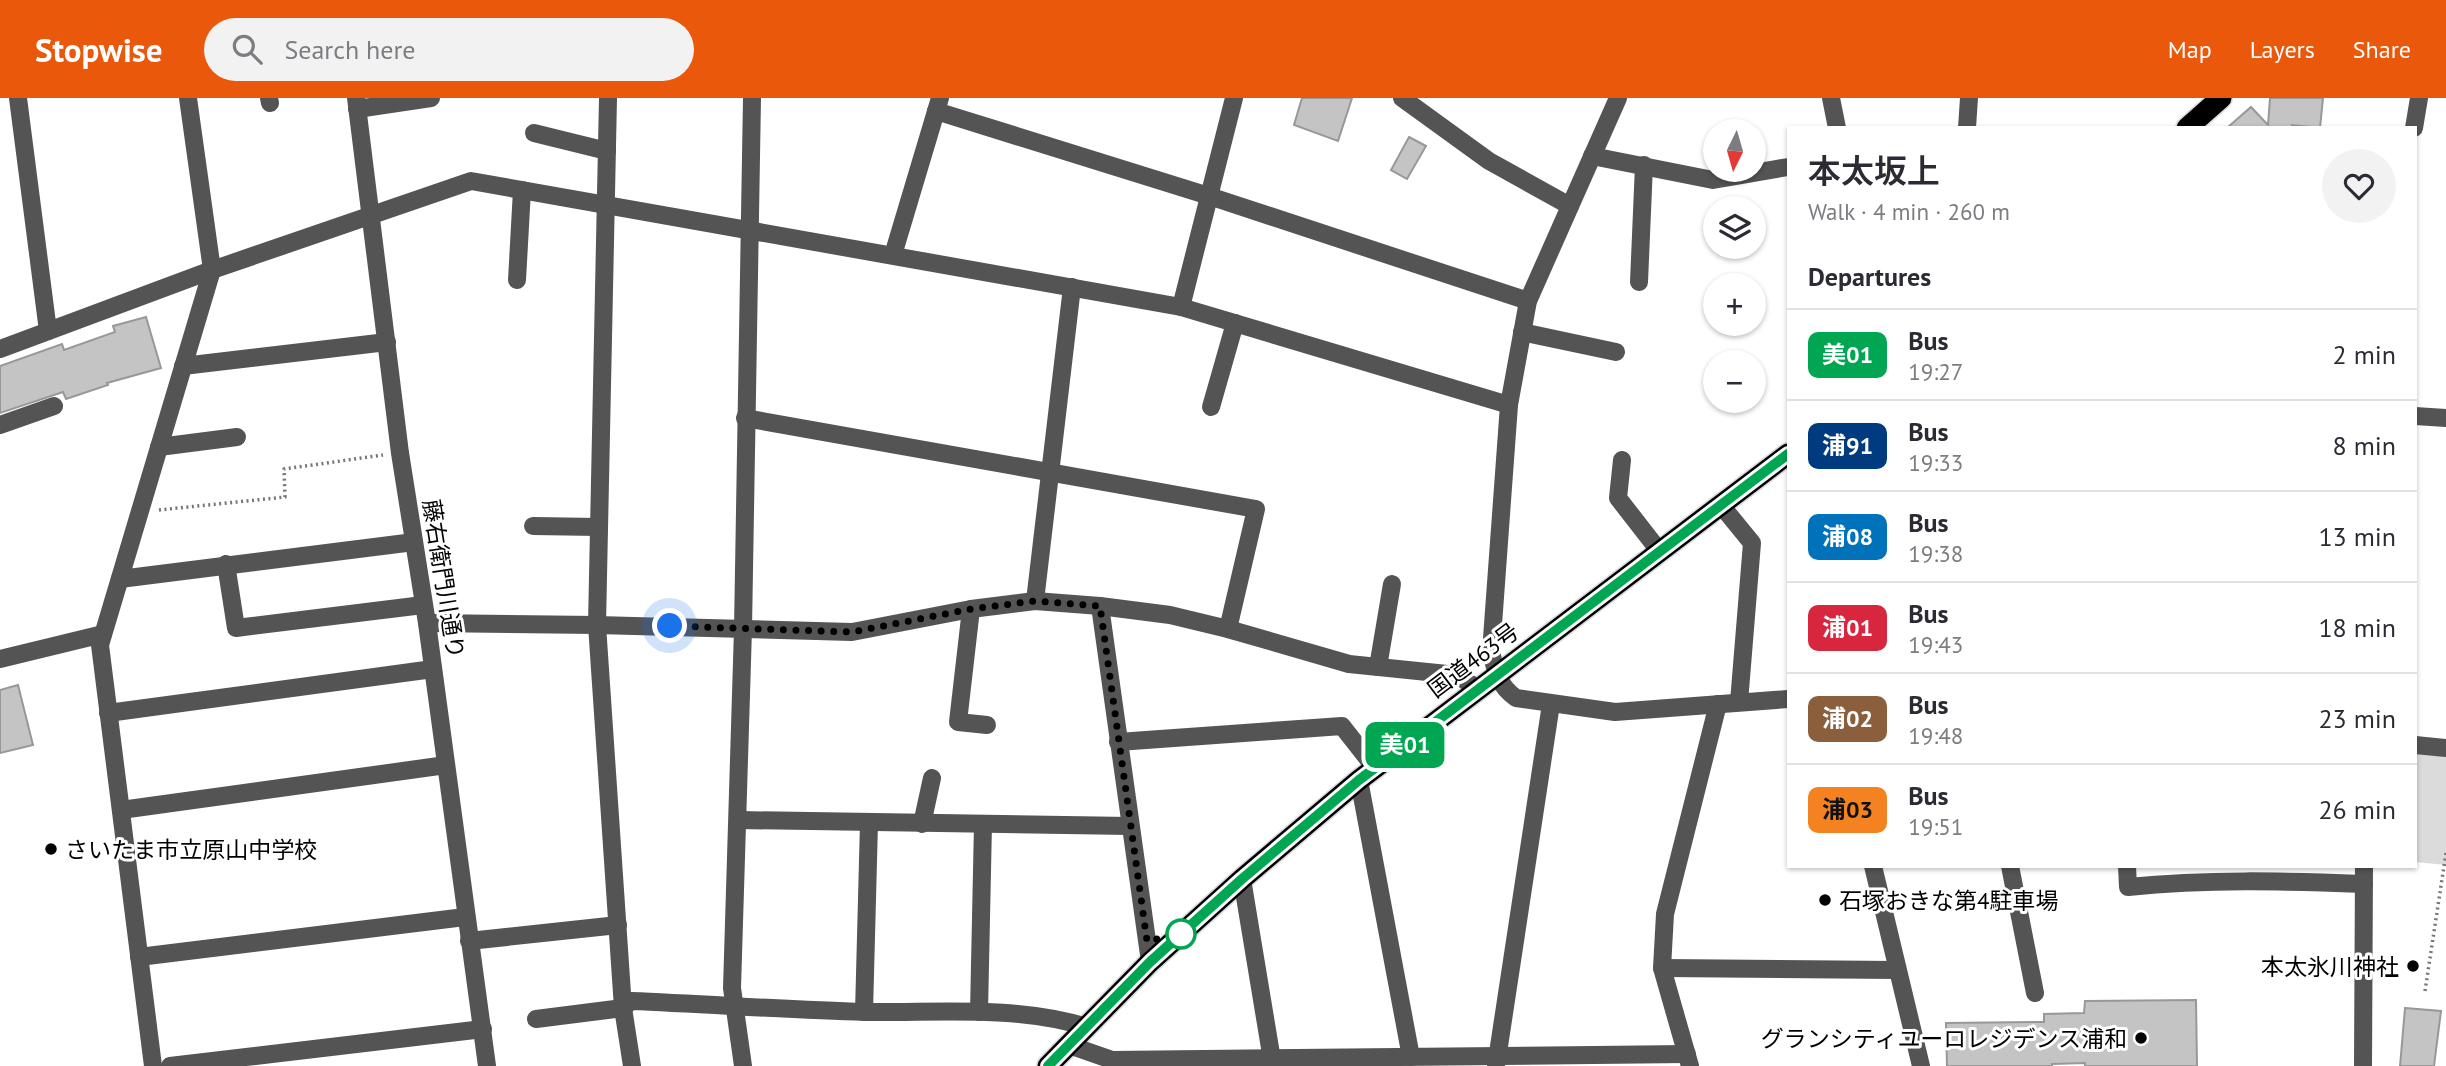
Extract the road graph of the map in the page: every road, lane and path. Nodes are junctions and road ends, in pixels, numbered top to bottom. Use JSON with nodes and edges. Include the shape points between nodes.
{"nodes":[{"id":1,"x":18,"y":98,"type":"edge"},
{"id":2,"x":188,"y":98,"type":"edge"},
{"id":3,"x":431,"y":98,"type":"edge"},
{"id":4,"x":608,"y":98,"type":"edge"},
{"id":5,"x":752,"y":98,"type":"edge"},
{"id":6,"x":1234,"y":98,"type":"edge"},
{"id":7,"x":1402,"y":98,"type":"edge"},
{"id":8,"x":1618,"y":98,"type":"edge"},
{"id":9,"x":1830,"y":98,"type":"edge"},
{"id":10,"x":1969,"y":98,"type":"edge"},
{"id":11,"x":2221,"y":98,"type":"edge"},
{"id":12,"x":2419,"y":98,"type":"edge"},
{"id":13,"x":356,"y":104,"type":"edge"},
{"id":14,"x":938,"y":104,"type":"edge"},
{"id":15,"x":1837,"y":126,"type":"edge"},
{"id":16,"x":1967,"y":126,"type":"edge"},
{"id":17,"x":2189,"y":126,"type":"edge"},
{"id":18,"x":2414,"y":126,"type":"edge"},
{"id":19,"x":534,"y":132,"type":"dead end"},
{"id":20,"x":607,"y":151,"type":"junction"},
{"id":21,"x":1592,"y":156,"type":"junction"},
{"id":22,"x":1644,"y":165,"type":"junction"},
{"id":23,"x":1787,"y":167,"type":"edge"},
{"id":24,"x":522,"y":190,"type":"junction"},
{"id":25,"x":1209,"y":196,"type":"junction"},
{"id":26,"x":606,"y":205,"type":"junction"},
{"id":27,"x":1570,"y":206,"type":"junction"},
{"id":28,"x":372,"y":215,"type":"junction"},
{"id":29,"x":749,"y":229,"type":"junction"},
{"id":30,"x":893,"y":255,"type":"junction"},
{"id":31,"x":212,"y":270,"type":"junction"},
{"id":32,"x":517,"y":280,"type":"dead end"},
{"id":33,"x":1639,"y":282,"type":"dead end"},
{"id":34,"x":1072,"y":287,"type":"junction"},
{"id":35,"x":1528,"y":301,"type":"junction"},
{"id":36,"x":1181,"y":307,"type":"junction"},
{"id":37,"x":1235,"y":323,"type":"junction"},
{"id":38,"x":48,"y":331,"type":"junction"},
{"id":39,"x":1522,"y":332,"type":"junction"},
{"id":40,"x":387,"y":342,"type":"junction"},
{"id":41,"x":0,"y":349,"type":"edge"},
{"id":42,"x":1616,"y":352,"type":"dead end"},
{"id":43,"x":183,"y":366,"type":"junction"},
{"id":44,"x":1509,"y":405,"type":"junction"},
{"id":45,"x":54,"y":406,"type":"dead end"},
{"id":46,"x":1211,"y":407,"type":"dead end"},
{"id":47,"x":2417,"y":416,"type":"edge"},
{"id":48,"x":745,"y":418,"type":"junction"},
{"id":49,"x":2446,"y":418,"type":"edge"},
{"id":50,"x":0,"y":425,"type":"edge"},
{"id":51,"x":237,"y":437,"type":"dead end"},
{"id":52,"x":159,"y":447,"type":"junction"},
{"id":53,"x":400,"y":453,"type":"junction"},
{"id":54,"x":1787,"y":455,"type":"edge"},
{"id":55,"x":1622,"y":460,"type":"dead end"},
{"id":56,"x":1050,"y":472,"type":"junction"},
{"id":57,"x":1721,"y":505,"type":"junction"},
{"id":58,"x":140,"y":511,"type":"junction"},
{"id":59,"x":533,"y":526,"type":"dead end"},
{"id":60,"x":599,"y":527,"type":"junction"},
{"id":61,"x":414,"y":542,"type":"junction"},
{"id":62,"x":1660,"y":552,"type":"junction"},
{"id":63,"x":226,"y":564,"type":"junction"},
{"id":64,"x":120,"y":579,"type":"junction"},
{"id":65,"x":1392,"y":584,"type":"dead end"},
{"id":66,"x":1035,"y":601,"type":"junction"},
{"id":67,"x":423,"y":605,"type":"junction"},
{"id":68,"x":1100,"y":606,"type":"junction"},
{"id":69,"x":971,"y":609,"type":"junction"},
{"id":70,"x":427,"y":623,"type":"junction"},
{"id":71,"x":597,"y":625,"type":"junction"},
{"id":72,"x":743,"y":629,"type":"junction"},
{"id":73,"x":1228,"y":629,"type":"junction"},
{"id":74,"x":103,"y":634,"type":"junction"},
{"id":75,"x":0,"y":659,"type":"edge"},
{"id":76,"x":1378,"y":667,"type":"junction"},
{"id":77,"x":433,"y":669,"type":"junction"},
{"id":78,"x":1496,"y":675,"type":"junction"},
{"id":79,"x":1478,"y":689,"type":"junction"},
{"id":80,"x":1787,"y":699,"type":"edge"},
{"id":81,"x":1739,"y":702,"type":"junction"},
{"id":82,"x":1551,"y":704,"type":"junction"},
{"id":83,"x":1718,"y":704,"type":"junction"},
{"id":84,"x":108,"y":713,"type":"junction"},
{"id":85,"x":987,"y":725,"type":"dead end"},
{"id":86,"x":1118,"y":742,"type":"junction"},
{"id":87,"x":2417,"y":745,"type":"edge"},
{"id":88,"x":2446,"y":748,"type":"edge"},
{"id":89,"x":446,"y":765,"type":"junction"},
{"id":90,"x":1367,"y":774,"type":"junction"},
{"id":91,"x":932,"y":778,"type":"dead end"},
{"id":92,"x":121,"y":810,"type":"junction"},
{"id":93,"x":739,"y":820,"type":"junction"},
{"id":94,"x":869,"y":823,"type":"junction"},
{"id":95,"x":922,"y":824,"type":"junction"},
{"id":96,"x":983,"y":824,"type":"junction"},
{"id":97,"x":1130,"y":826,"type":"junction"},
{"id":98,"x":2446,"y":853,"type":"edge"},
{"id":99,"x":1873,"y":868,"type":"edge"},
{"id":100,"x":2010,"y":868,"type":"edge"},
{"id":101,"x":2127,"y":868,"type":"edge"},
{"id":102,"x":2253,"y":873,"type":"edge"},
{"id":103,"x":2364,"y":875,"type":"edge"},
{"id":104,"x":1242,"y":879,"type":"junction"},
{"id":105,"x":465,"y":916,"type":"junction"},
{"id":106,"x":618,"y":925,"type":"junction"},
{"id":107,"x":469,"y":941,"type":"junction"},
{"id":108,"x":139,"y":957,"type":"junction"},
{"id":109,"x":1150,"y":962,"type":"junction"},
{"id":110,"x":1661,"y":968,"type":"junction"},
{"id":111,"x":1897,"y":970,"type":"junction"},
{"id":112,"x":2425,"y":991,"type":"dead end"},
{"id":113,"x":2035,"y":993,"type":"dead end"},
{"id":114,"x":734,"y":1005,"type":"junction"},
{"id":115,"x":624,"y":1008,"type":"junction"},
{"id":116,"x":864,"y":1012,"type":"junction"},
{"id":117,"x":979,"y":1012,"type":"junction"},
{"id":118,"x":536,"y":1019,"type":"dead end"},
{"id":119,"x":1087,"y":1027,"type":"junction"},
{"id":120,"x":483,"y":1029,"type":"junction"},
{"id":121,"x":1069,"y":1045,"type":"junction"},
{"id":122,"x":1411,"y":1057,"type":"junction"},
{"id":123,"x":1688,"y":1060,"type":"edge"},
{"id":124,"x":1497,"y":1061,"type":"edge"},
{"id":125,"x":1273,"y":1062,"type":"edge"},
{"id":126,"x":1112,"y":1063,"type":"edge"},
{"id":127,"x":153,"y":1066,"type":"edge"},
{"id":128,"x":170,"y":1066,"type":"edge"},
{"id":129,"x":487,"y":1066,"type":"edge"},
{"id":130,"x":632,"y":1066,"type":"edge"},
{"id":131,"x":743,"y":1066,"type":"edge"},
{"id":132,"x":1048,"y":1066,"type":"edge"},
{"id":133,"x":1921,"y":1066,"type":"edge"},
{"id":134,"x":2363,"y":1066,"type":"edge"}],
"edges":[{"from":1,"to":38,"type":"street"},
{"from":2,"to":31,"type":"street"},
{"from":3,"to":13,"type":"street"},
{"from":4,"to":20,"type":"street"},
{"from":5,"to":29,"type":"street"},
{"from":6,"to":25,"type":"street"},
{"from":7,"to":27,"type":"street","via":[[1489,161]]},
{"from":8,"to":21,"type":"street"},
{"from":9,"to":15,"type":"street"},
{"from":10,"to":16,"type":"street"},
{"from":11,"to":17,"type":"highway"},
{"from":12,"to":18,"type":"street"},
{"from":13,"to":28,"type":"street","name":"藤右衛門川通り"},
{"from":14,"to":25,"type":"street"},
{"from":14,"to":30,"type":"street"},
{"from":19,"to":20,"type":"street"},
{"from":20,"to":26,"type":"street"},
{"from":21,"to":22,"type":"street"},
{"from":21,"to":27,"type":"street"},
{"from":22,"to":23,"type":"street","via":[[1713,180]]},
{"from":22,"to":33,"type":"street"},
{"from":24,"to":26,"type":"street"},
{"from":24,"to":28,"type":"street","via":[[471,181]]},
{"from":24,"to":32,"type":"street"},
{"from":25,"to":35,"type":"street"},
{"from":25,"to":36,"type":"street"},
{"from":26,"to":29,"type":"street"},
{"from":26,"to":60,"type":"street"},
{"from":27,"to":35,"type":"street"},
{"from":28,"to":31,"type":"street"},
{"from":28,"to":40,"type":"street","name":"藤右衛門川通り"},
{"from":29,"to":30,"type":"street"},
{"from":29,"to":48,"type":"street"},
{"from":30,"to":34,"type":"street"},
{"from":31,"to":38,"type":"street"},
{"from":31,"to":43,"type":"street"},
{"from":34,"to":36,"type":"street"},
{"from":34,"to":56,"type":"street"},
{"from":35,"to":39,"type":"street"},
{"from":36,"to":37,"type":"street"},
{"from":37,"to":44,"type":"street"},
{"from":37,"to":46,"type":"street"},
{"from":38,"to":41,"type":"street"},
{"from":39,"to":42,"type":"street"},
{"from":39,"to":44,"type":"street"},
{"from":40,"to":43,"type":"street"},
{"from":40,"to":53,"type":"street","name":"藤右衛門川通り"},
{"from":43,"to":52,"type":"street"},
{"from":44,"to":78,"type":"street","via":[[1491,652]]},
{"from":45,"to":50,"type":"street"},
{"from":47,"to":49,"type":"street"},
{"from":48,"to":56,"type":"street"},
{"from":48,"to":72,"type":"street"},
{"from":51,"to":52,"type":"street"},
{"from":52,"to":58,"type":"street"},
{"from":53,"to":58,"type":"path","via":[[284,469],[285,498]]},
{"from":53,"to":61,"type":"street","name":"藤右衛門川通り"},
{"from":54,"to":57,"type":"highway","name":"国道463号"},
{"from":55,"to":62,"type":"street","via":[[1618,498]]},
{"from":56,"to":66,"type":"street"},
{"from":56,"to":73,"type":"street","via":[[1256,509]]},
{"from":57,"to":62,"type":"highway","name":"国道463号"},
{"from":57,"to":81,"type":"street","via":[[1752,543]]},
{"from":58,"to":64,"type":"street"},
{"from":59,"to":60,"type":"street"},
{"from":60,"to":71,"type":"street"},
{"from":61,"to":63,"type":"street"},
{"from":61,"to":67,"type":"street","name":"藤右衛門川通り"},
{"from":62,"to":78,"type":"highway","name":"国道463号"},
{"from":63,"to":64,"type":"street"},
{"from":63,"to":67,"type":"street","via":[[236,628]]},
{"from":64,"to":74,"type":"street"},
{"from":65,"to":76,"type":"street"},
{"from":66,"to":68,"type":"street"},
{"from":66,"to":69,"type":"street"},
{"from":67,"to":70,"type":"street","name":"藤右衛門川通り"},
{"from":68,"to":73,"type":"street","via":[[1170,615]]},
{"from":68,"to":86,"type":"street"},
{"from":69,"to":72,"type":"street","via":[[852,632]]},
{"from":69,"to":85,"type":"street","via":[[958,722]]},
{"from":70,"to":71,"type":"street"},
{"from":70,"to":77,"type":"street","name":"藤右衛門川通り"},
{"from":71,"to":72,"type":"street"},
{"from":71,"to":106,"type":"street"},
{"from":72,"to":93,"type":"street"},
{"from":73,"to":76,"type":"street","via":[[1349,664]]},
{"from":74,"to":75,"type":"street"},
{"from":74,"to":84,"type":"street","via":[[100,645]]},
{"from":76,"to":79,"type":"street","via":[[1457,675]]},
{"from":77,"to":84,"type":"street"},
{"from":77,"to":89,"type":"street","name":"藤右衛門川通り"},
{"from":78,"to":79,"type":"highway","name":"国道463号"},
{"from":78,"to":82,"type":"street","via":[[1503,689],[1516,698]]},
{"from":79,"to":90,"type":"highway","name":"国道463号"},
{"from":80,"to":81,"type":"street"},
{"from":81,"to":83,"type":"street"},
{"from":82,"to":83,"type":"street","via":[[1615,712]]},
{"from":82,"to":124,"type":"street"},
{"from":83,"to":110,"type":"street","via":[[1665,914]]},
{"from":84,"to":92,"type":"street"},
{"from":86,"to":90,"type":"street","via":[[1342,726]]},
{"from":86,"to":97,"type":"street"},
{"from":87,"to":88,"type":"street"},
{"from":89,"to":92,"type":"street"},
{"from":89,"to":105,"type":"street","name":"藤右衛門川通り"},
{"from":90,"to":104,"type":"highway","name":"国道463号"},
{"from":90,"to":122,"type":"street"},
{"from":91,"to":95,"type":"street"},
{"from":92,"to":108,"type":"street"},
{"from":93,"to":94,"type":"street"},
{"from":93,"to":114,"type":"street"},
{"from":94,"to":95,"type":"street"},
{"from":94,"to":116,"type":"street"},
{"from":95,"to":96,"type":"street"},
{"from":96,"to":97,"type":"street"},
{"from":96,"to":117,"type":"street"},
{"from":97,"to":109,"type":"street"},
{"from":98,"to":112,"type":"path"},
{"from":99,"to":111,"type":"street"},
{"from":100,"to":113,"type":"street"},
{"from":101,"to":102,"type":"street","via":[[2127,887]]},
{"from":102,"to":103,"type":"street"},
{"from":103,"to":134,"type":"street"},
{"from":104,"to":109,"type":"highway","name":"国道463号"},
{"from":104,"to":125,"type":"street"},
{"from":105,"to":107,"type":"street","name":"藤右衛門川通り"},
{"from":105,"to":108,"type":"street"},
{"from":106,"to":107,"type":"street"},
{"from":106,"to":115,"type":"street"},
{"from":107,"to":120,"type":"street","name":"藤右衛門川通り"},
{"from":108,"to":127,"type":"street"},
{"from":109,"to":119,"type":"highway","name":"国道463号"},
{"from":110,"to":111,"type":"street"},
{"from":110,"to":123,"type":"street"},
{"from":111,"to":133,"type":"street"},
{"from":114,"to":115,"type":"street","via":[[631,1001]]},
{"from":114,"to":116,"type":"street"},
{"from":114,"to":131,"type":"street"},
{"from":115,"to":118,"type":"street"},
{"from":115,"to":130,"type":"street"},
{"from":116,"to":117,"type":"street"},
{"from":117,"to":119,"type":"street","via":[[1065,1020]]},
{"from":119,"to":121,"type":"highway","name":"国道463号"},
{"from":120,"to":128,"type":"street"},
{"from":120,"to":129,"type":"street","name":"藤右衛門川通り"},
{"from":121,"to":126,"type":"street"},
{"from":121,"to":132,"type":"highway","name":"国道463号"},
{"from":122,"to":124,"type":"street"},
{"from":122,"to":125,"type":"street"},
{"from":123,"to":124,"type":"street"},
{"from":125,"to":126,"type":"street"}]}
